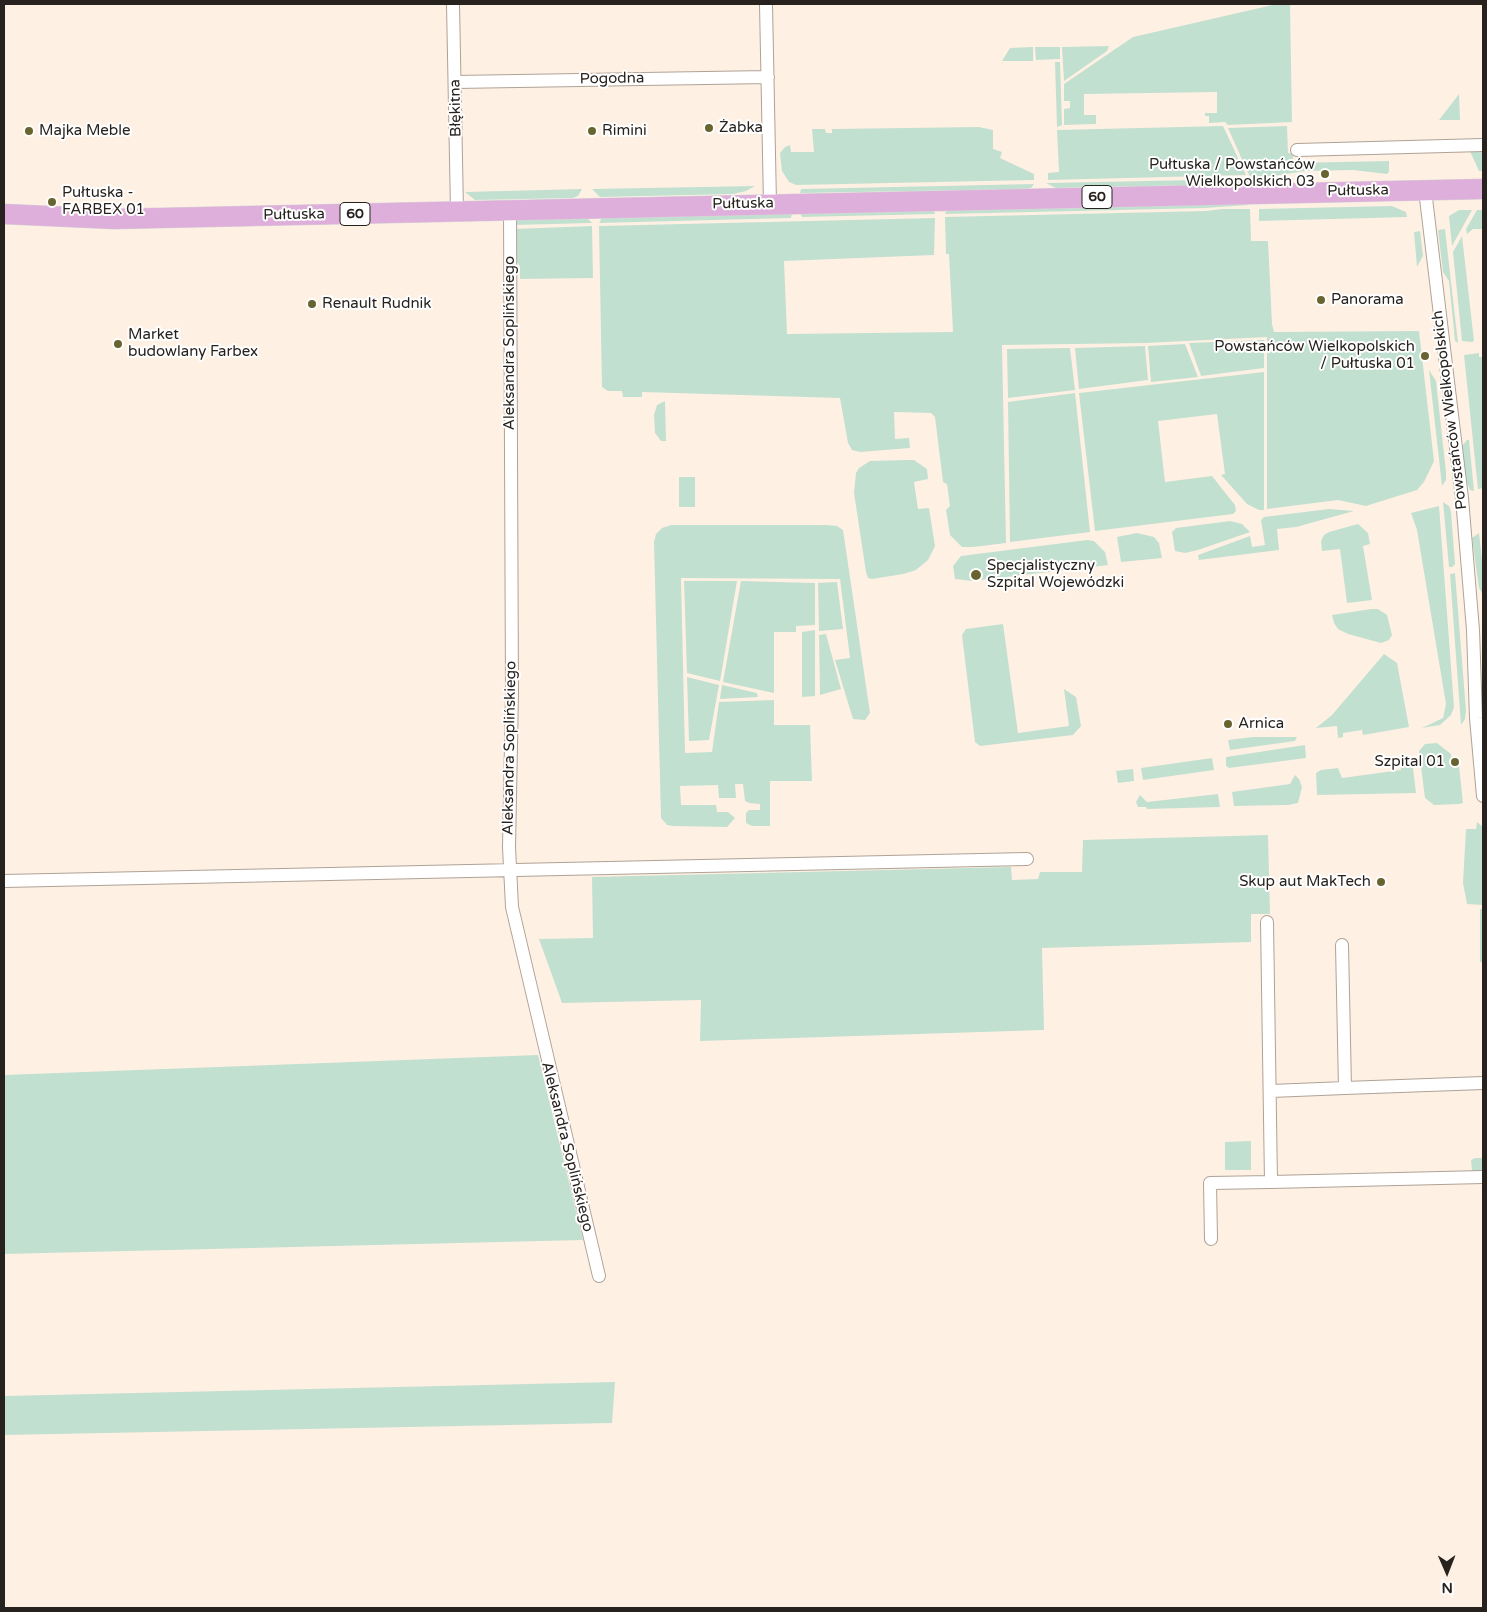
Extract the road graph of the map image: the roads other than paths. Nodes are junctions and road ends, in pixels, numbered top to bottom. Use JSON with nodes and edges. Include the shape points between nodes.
{"nodes":[{"id":1,"x":453,"y":4,"type":"edge"},
{"id":2,"x":766,"y":4,"type":"edge"},
{"id":3,"x":768,"y":77,"type":"junction"},
{"id":4,"x":455,"y":82,"type":"junction"},
{"id":5,"x":1483,"y":145,"type":"edge"},
{"id":6,"x":1297,"y":150,"type":"dead end"},
{"id":7,"x":1483,"y":189,"type":"edge"},
{"id":8,"x":1425,"y":190,"type":"junction"},
{"id":9,"x":770,"y":204,"type":"junction"},
{"id":10,"x":510,"y":210,"type":"junction"},
{"id":11,"x":457,"y":212,"type":"junction"},
{"id":12,"x":4,"y":214,"type":"edge"},
{"id":13,"x":1477,"y":604,"type":"edge"},
{"id":14,"x":1473,"y":630,"type":"junction"},
{"id":15,"x":1483,"y":683,"type":"edge"},
{"id":16,"x":1483,"y":796,"type":"edge"},
{"id":17,"x":1027,"y":859,"type":"dead end"},
{"id":18,"x":510,"y":870,"type":"junction"},
{"id":19,"x":4,"y":881,"type":"edge"},
{"id":20,"x":1267,"y":922,"type":"dead end"},
{"id":21,"x":1342,"y":944,"type":"dead end"},
{"id":22,"x":1483,"y":1083,"type":"edge"},
{"id":23,"x":1345,"y":1088,"type":"junction"},
{"id":24,"x":1271,"y":1091,"type":"junction"},
{"id":25,"x":1483,"y":1177,"type":"edge"},
{"id":26,"x":1271,"y":1182,"type":"junction"},
{"id":27,"x":1212,"y":1239,"type":"dead end"},
{"id":28,"x":599,"y":1276,"type":"dead end"}],
"edges":[{"from":1,"to":4,"type":"street","name":"Błękitna"},
{"from":2,"to":3,"type":"street"},
{"from":3,"to":4,"type":"street","name":"Pogodna"},
{"from":3,"to":9,"type":"street"},
{"from":4,"to":11,"type":"street","name":"Błękitna"},
{"from":5,"to":6,"type":"street"},
{"from":7,"to":8,"type":"main road","name":"Pułtuska","number":"60"},
{"from":8,"to":9,"type":"main road","name":"Pułtuska","number":"60"},
{"from":8,"to":13,"type":"street","name":"Powstańców Wielkopolskich"},
{"from":9,"to":10,"type":"main road","name":"Pułtuska","number":"60"},
{"from":10,"to":11,"type":"main road","name":"Pułtuska","number":"60"},
{"from":10,"to":18,"type":"street","name":"Aleksandra Soplińskiego"},
{"from":11,"to":12,"type":"main road","name":"Pułtuska","number":"60","via":[[114,220]]},
{"from":13,"to":14,"type":"street","name":"Powstańców Wielkopolskich"},
{"from":14,"to":15,"type":"street","name":"Powstańców Wielkopolskich"},
{"from":14,"to":16,"type":"street","name":"Powstańców Wielkopolskich"},
{"from":17,"to":18,"type":"street"},
{"from":18,"to":19,"type":"street"},
{"from":18,"to":28,"type":"street","name":"Aleksandra Soplińskiego","via":[[515,927]]},
{"from":20,"to":24,"type":"street"},
{"from":21,"to":23,"type":"street"},
{"from":22,"to":23,"type":"street"},
{"from":23,"to":24,"type":"street"},
{"from":24,"to":26,"type":"street"},
{"from":25,"to":26,"type":"street"},
{"from":26,"to":27,"type":"street","via":[[1210,1184]]}]}
